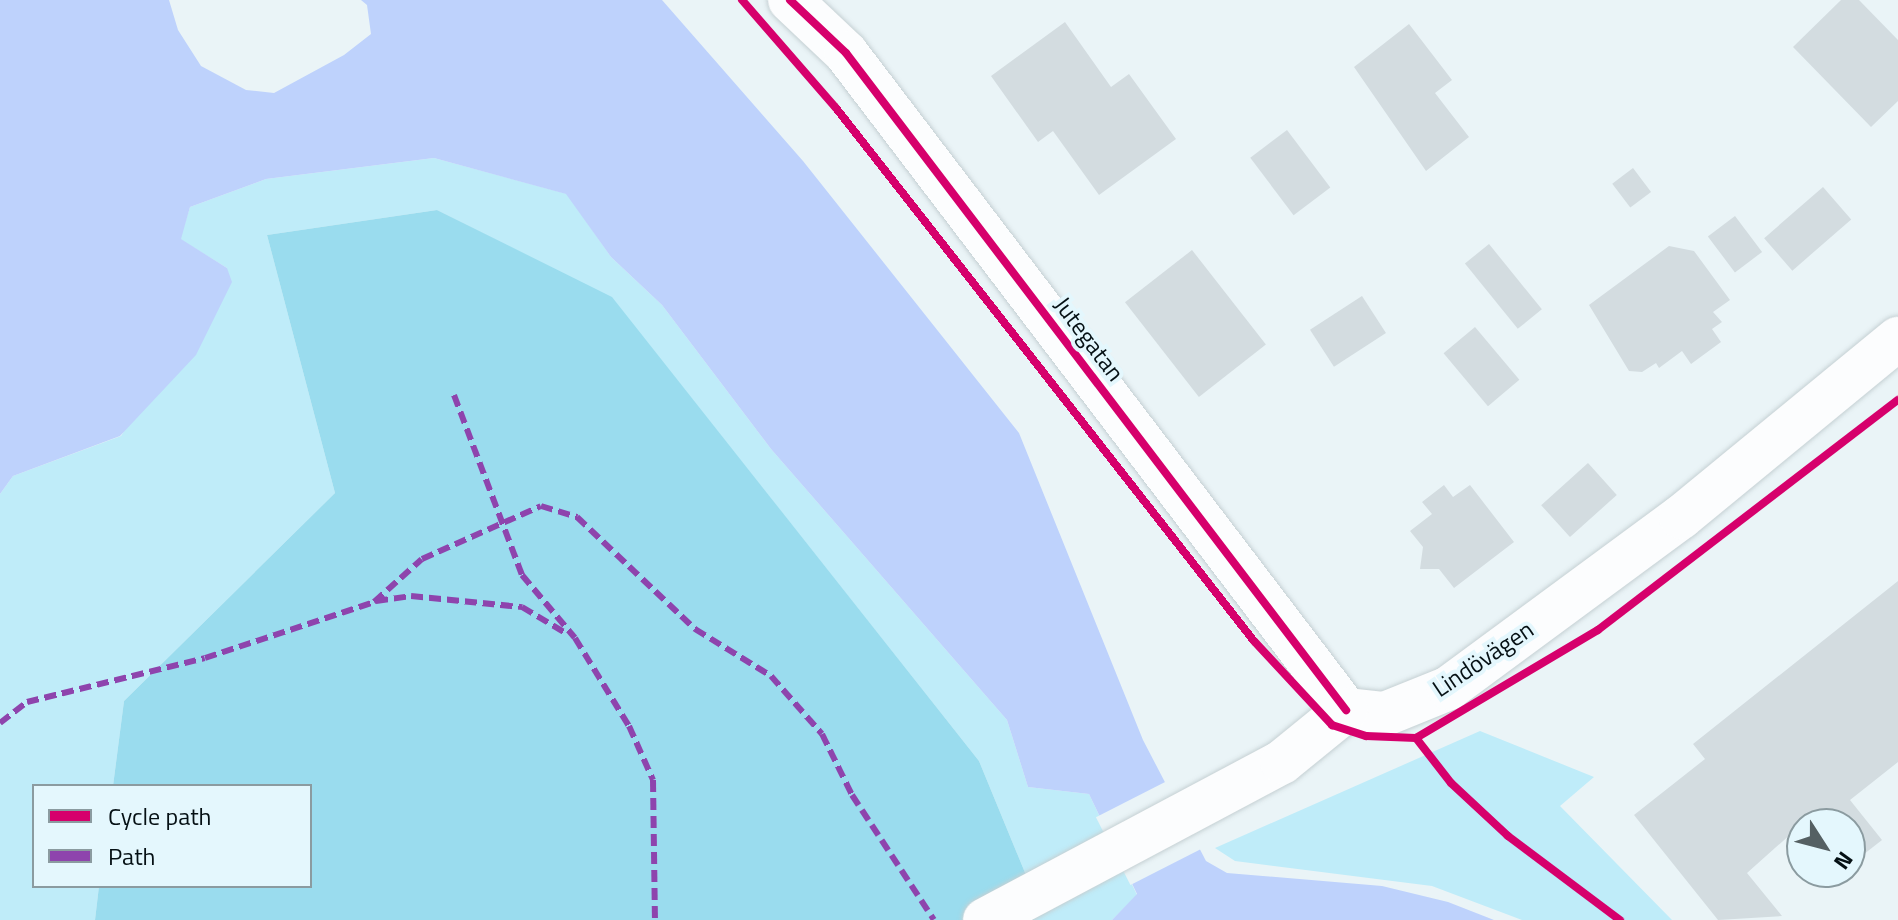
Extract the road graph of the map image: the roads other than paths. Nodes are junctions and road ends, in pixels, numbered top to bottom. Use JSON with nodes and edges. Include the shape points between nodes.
{"nodes":[{"id":1,"x":790,"y":0,"type":"edge"},
{"id":2,"x":1898,"y":339,"type":"edge"},
{"id":3,"x":1346,"y":710,"type":"junction"},
{"id":4,"x":985,"y":920,"type":"edge"}],
"edges":[{"from":1,"to":3,"type":"street","name":"Jutegatan","via":[[846,53]]},
{"from":2,"to":3,"type":"street","name":"Lindövägen","via":[[1681,517],[1449,688],[1385,714]]},
{"from":3,"to":4,"type":"street","via":[[1282,762]]}]}
